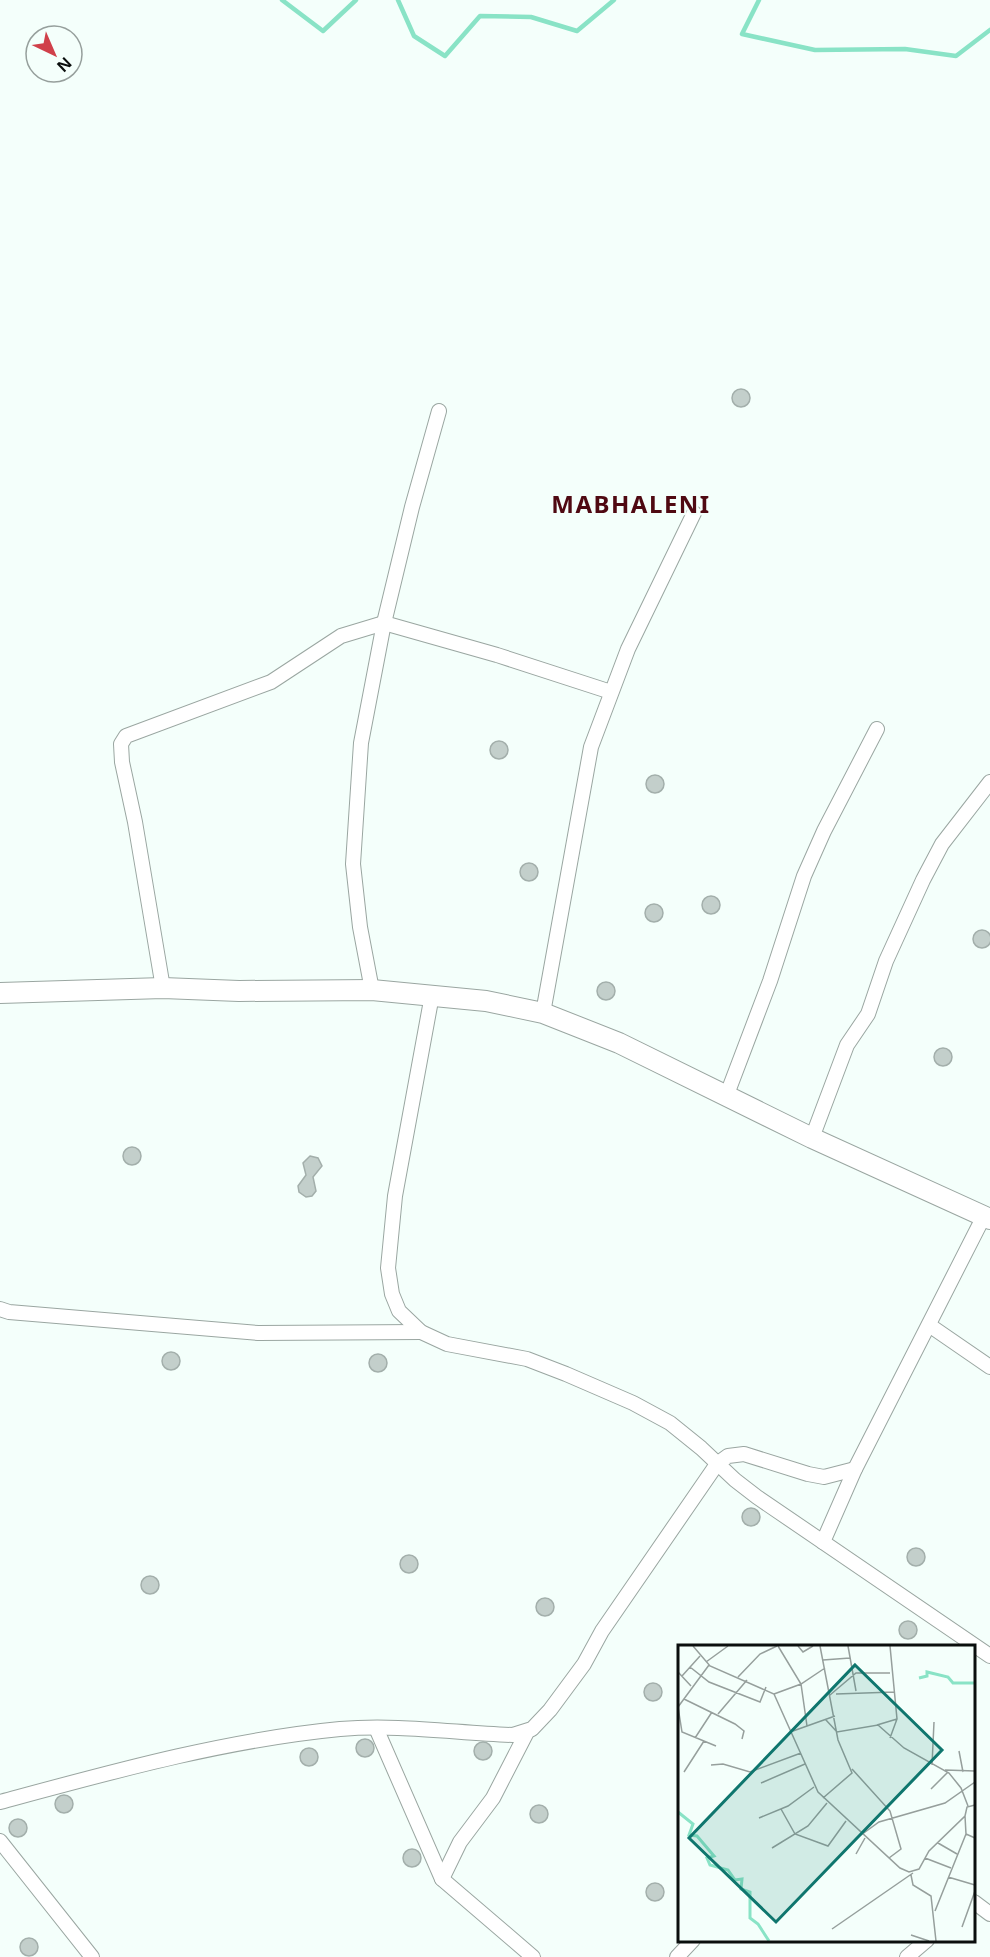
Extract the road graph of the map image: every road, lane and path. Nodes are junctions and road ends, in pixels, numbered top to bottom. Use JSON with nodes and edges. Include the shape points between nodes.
{"nodes":[{"id":1,"x":439,"y":411,"type":"dead end"},
{"id":2,"x":694,"y":513,"type":"dead end"},
{"id":3,"x":384,"y":623,"type":"junction"},
{"id":4,"x":611,"y":692,"type":"junction"},
{"id":5,"x":877,"y":729,"type":"dead end"},
{"id":6,"x":990,"y":782,"type":"edge"},
{"id":7,"x":163,"y":988,"type":"junction"},
{"id":8,"x":372,"y":990,"type":"junction"},
{"id":9,"x":0,"y":993,"type":"edge"},
{"id":10,"x":432,"y":995,"type":"junction"},
{"id":11,"x":543,"y":1013,"type":"junction"},
{"id":12,"x":726,"y":1097,"type":"junction"},
{"id":13,"x":812,"y":1138,"type":"junction"},
{"id":14,"x":987,"y":1217,"type":"edge"},
{"id":15,"x":0,"y":1310,"type":"edge"},
{"id":16,"x":929,"y":1325,"type":"junction"},
{"id":17,"x":420,"y":1332,"type":"junction"},
{"id":18,"x":990,"y":1367,"type":"edge"},
{"id":19,"x":717,"y":1464,"type":"junction"},
{"id":20,"x":855,"y":1469,"type":"junction"},
{"id":21,"x":822,"y":1542,"type":"junction"},
{"id":22,"x":966,"y":1644,"type":"edge"},
{"id":23,"x":975,"y":1648,"type":"edge"},
{"id":24,"x":990,"y":1656,"type":"edge"},
{"id":25,"x":376,"y":1728,"type":"junction"},
{"id":26,"x":527,"y":1732,"type":"junction"},
{"id":27,"x":0,"y":1802,"type":"edge"},
{"id":28,"x":0,"y":1841,"type":"edge"},
{"id":29,"x":442,"y":1879,"type":"junction"},
{"id":30,"x":975,"y":1903,"type":"edge"},
{"id":31,"x":990,"y":1914,"type":"edge"},
{"id":32,"x":692,"y":1942,"type":"edge"},
{"id":33,"x":926,"y":1942,"type":"edge"},
{"id":34,"x":92,"y":1957,"type":"edge"},
{"id":35,"x":533,"y":1957,"type":"edge"},
{"id":36,"x":677,"y":1957,"type":"edge"},
{"id":37,"x":907,"y":1957,"type":"edge"}],
"edges":[{"from":1,"to":3,"type":"street"},
{"from":2,"to":4,"type":"street"},
{"from":3,"to":4,"type":"street"},
{"from":3,"to":7,"type":"street","via":[[341,636],[271,682],[126,736],[121,744]]},
{"from":3,"to":8,"type":"street","via":[[361,743],[353,864]]},
{"from":4,"to":11,"type":"street","via":[[591,747]]},
{"from":5,"to":12,"type":"street","via":[[804,876]]},
{"from":6,"to":13,"type":"street","via":[[942,844],[923,880],[886,960],[868,1014],[847,1045]]},
{"from":7,"to":8,"type":"street"},
{"from":7,"to":9,"type":"street"},
{"from":8,"to":10,"type":"street"},
{"from":10,"to":11,"type":"street"},
{"from":10,"to":17,"type":"street","via":[[395,1196],[388,1268],[399,1311]]},
{"from":11,"to":12,"type":"street","via":[[619,1043]]},
{"from":12,"to":13,"type":"street"},
{"from":13,"to":14,"type":"street"},
{"from":14,"to":16,"type":"street"},
{"from":15,"to":17,"type":"street","via":[[258,1333]]},
{"from":16,"to":18,"type":"street"},
{"from":16,"to":20,"type":"street"},
{"from":17,"to":19,"type":"street","via":[[447,1344],[526,1359],[633,1403],[670,1423]]},
{"from":19,"to":20,"type":"street","via":[[728,1456],[744,1454],[824,1477]]},
{"from":19,"to":21,"type":"street"},
{"from":19,"to":26,"type":"street","via":[[602,1631],[584,1664],[544,1719]]},
{"from":20,"to":21,"type":"street"},
{"from":21,"to":22,"type":"street"},
{"from":23,"to":24,"type":"street"},
{"from":25,"to":26,"type":"street","via":[[500,1735]]},
{"from":25,"to":27,"type":"street","via":[[297,1734],[224,1748]]},
{"from":25,"to":29,"type":"street"},
{"from":26,"to":29,"type":"street","via":[[493,1798],[460,1842]]},
{"from":28,"to":34,"type":"street"},
{"from":29,"to":35,"type":"street"},
{"from":30,"to":31,"type":"street"},
{"from":32,"to":36,"type":"street"},
{"from":33,"to":37,"type":"street"}]}
